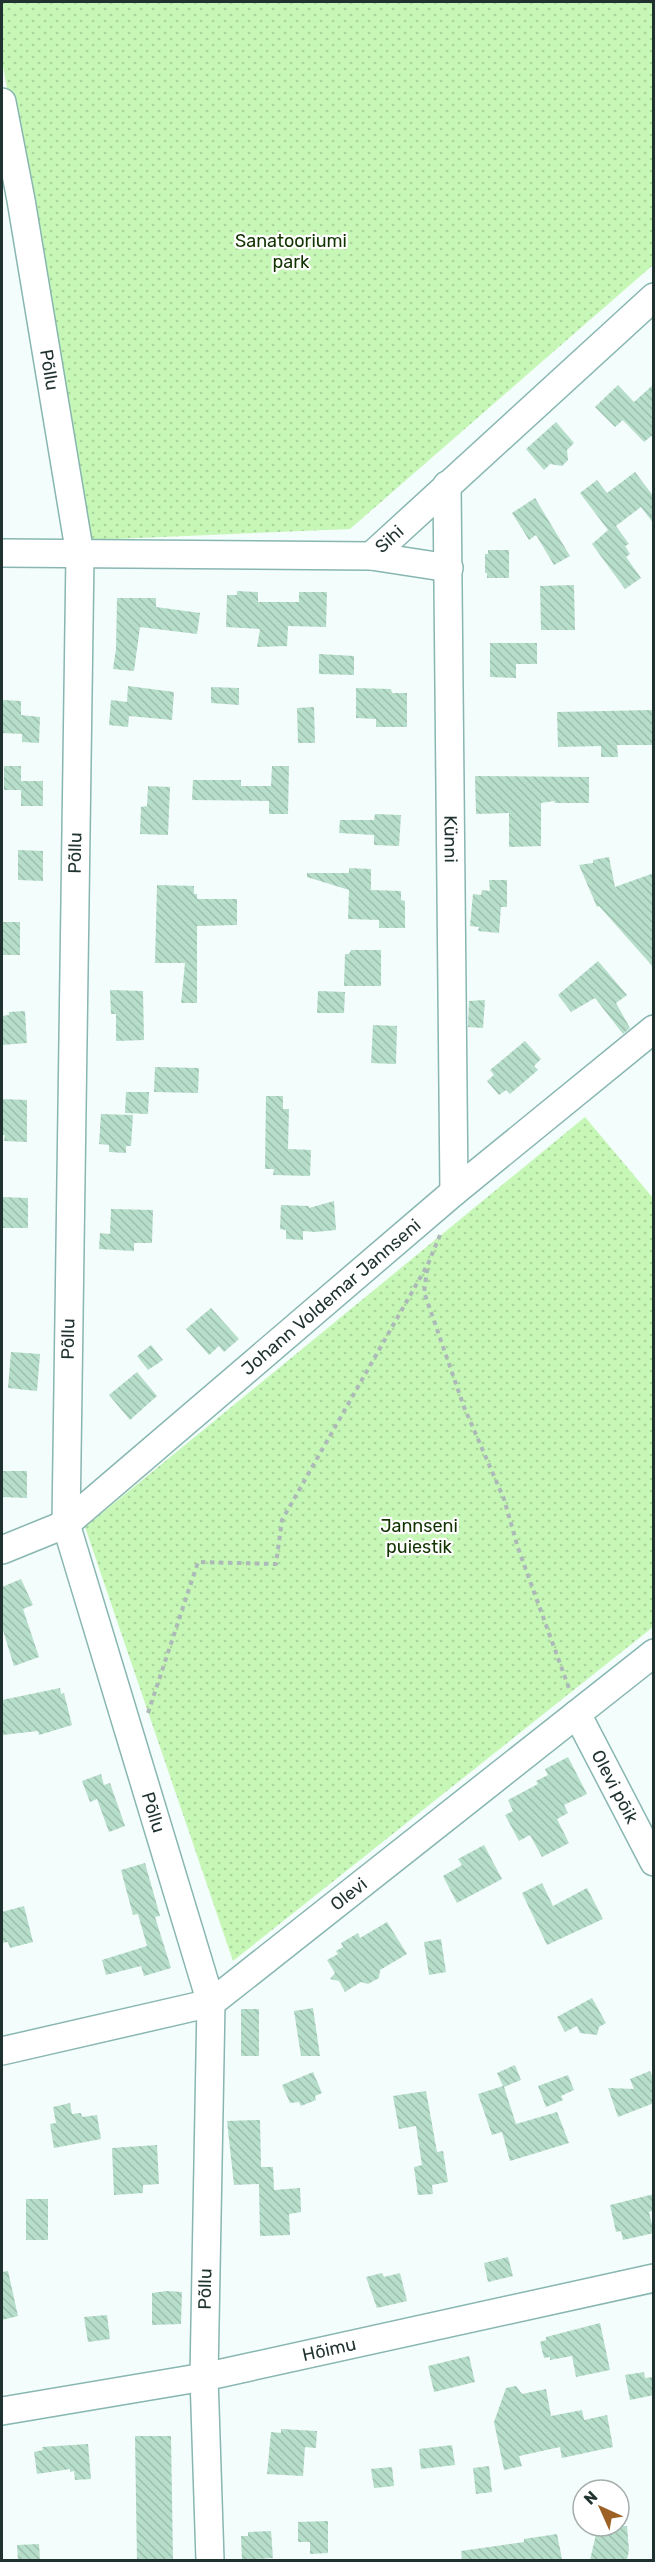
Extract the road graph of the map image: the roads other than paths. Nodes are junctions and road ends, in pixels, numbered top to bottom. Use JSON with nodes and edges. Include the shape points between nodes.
{"nodes":[{"id":1,"x":2,"y":102,"type":"edge"},
{"id":2,"x":654,"y":297,"type":"edge"},
{"id":3,"x":447,"y":485,"type":"junction"},
{"id":4,"x":2,"y":553,"type":"edge"},
{"id":5,"x":80,"y":555,"type":"junction"},
{"id":6,"x":371,"y":556,"type":"junction"},
{"id":7,"x":449,"y":568,"type":"junction"},
{"id":8,"x":654,"y":1029,"type":"edge"},
{"id":9,"x":454,"y":1192,"type":"junction"},
{"id":10,"x":66,"y":1524,"type":"junction"},
{"id":11,"x":2,"y":1550,"type":"edge"},
{"id":12,"x":654,"y":1653,"type":"edge"},
{"id":13,"x":577,"y":1714,"type":"junction"},
{"id":14,"x":654,"y":1862,"type":"edge"},
{"id":15,"x":211,"y":2003,"type":"junction"},
{"id":16,"x":2,"y":2051,"type":"edge"},
{"id":17,"x":654,"y":2278,"type":"edge"},
{"id":18,"x":204,"y":2377,"type":"junction"},
{"id":19,"x":2,"y":2411,"type":"edge"},
{"id":20,"x":210,"y":2560,"type":"edge"}],
"edges":[{"from":1,"to":5,"type":"street","name":"Põllu"},
{"from":2,"to":3,"type":"street","name":"Sihi"},
{"from":3,"to":6,"type":"street","name":"Sihi"},
{"from":3,"to":7,"type":"street","name":"Künni"},
{"from":4,"to":5,"type":"street","name":"Sihi"},
{"from":5,"to":6,"type":"street","name":"Sihi"},
{"from":5,"to":10,"type":"street","name":"Põllu"},
{"from":6,"to":7,"type":"street"},
{"from":7,"to":9,"type":"street","name":"Künni"},
{"from":8,"to":9,"type":"street","name":"Johann Voldemar Jannseni"},
{"from":9,"to":10,"type":"street","name":"Johann Voldemar Jannseni"},
{"from":10,"to":11,"type":"street","name":"Johann Voldemar Jannseni"},
{"from":10,"to":15,"type":"street","name":"Põllu"},
{"from":12,"to":13,"type":"street","name":"Olevi"},
{"from":13,"to":14,"type":"street","name":"Olevi põik"},
{"from":13,"to":15,"type":"street","name":"Olevi"},
{"from":15,"to":16,"type":"street","name":"Olevi"},
{"from":15,"to":18,"type":"street","name":"Põllu"},
{"from":17,"to":18,"type":"street","name":"Hõimu"},
{"from":18,"to":19,"type":"street","name":"Hõimu"},
{"from":18,"to":20,"type":"street","name":"Põllu"}]}
